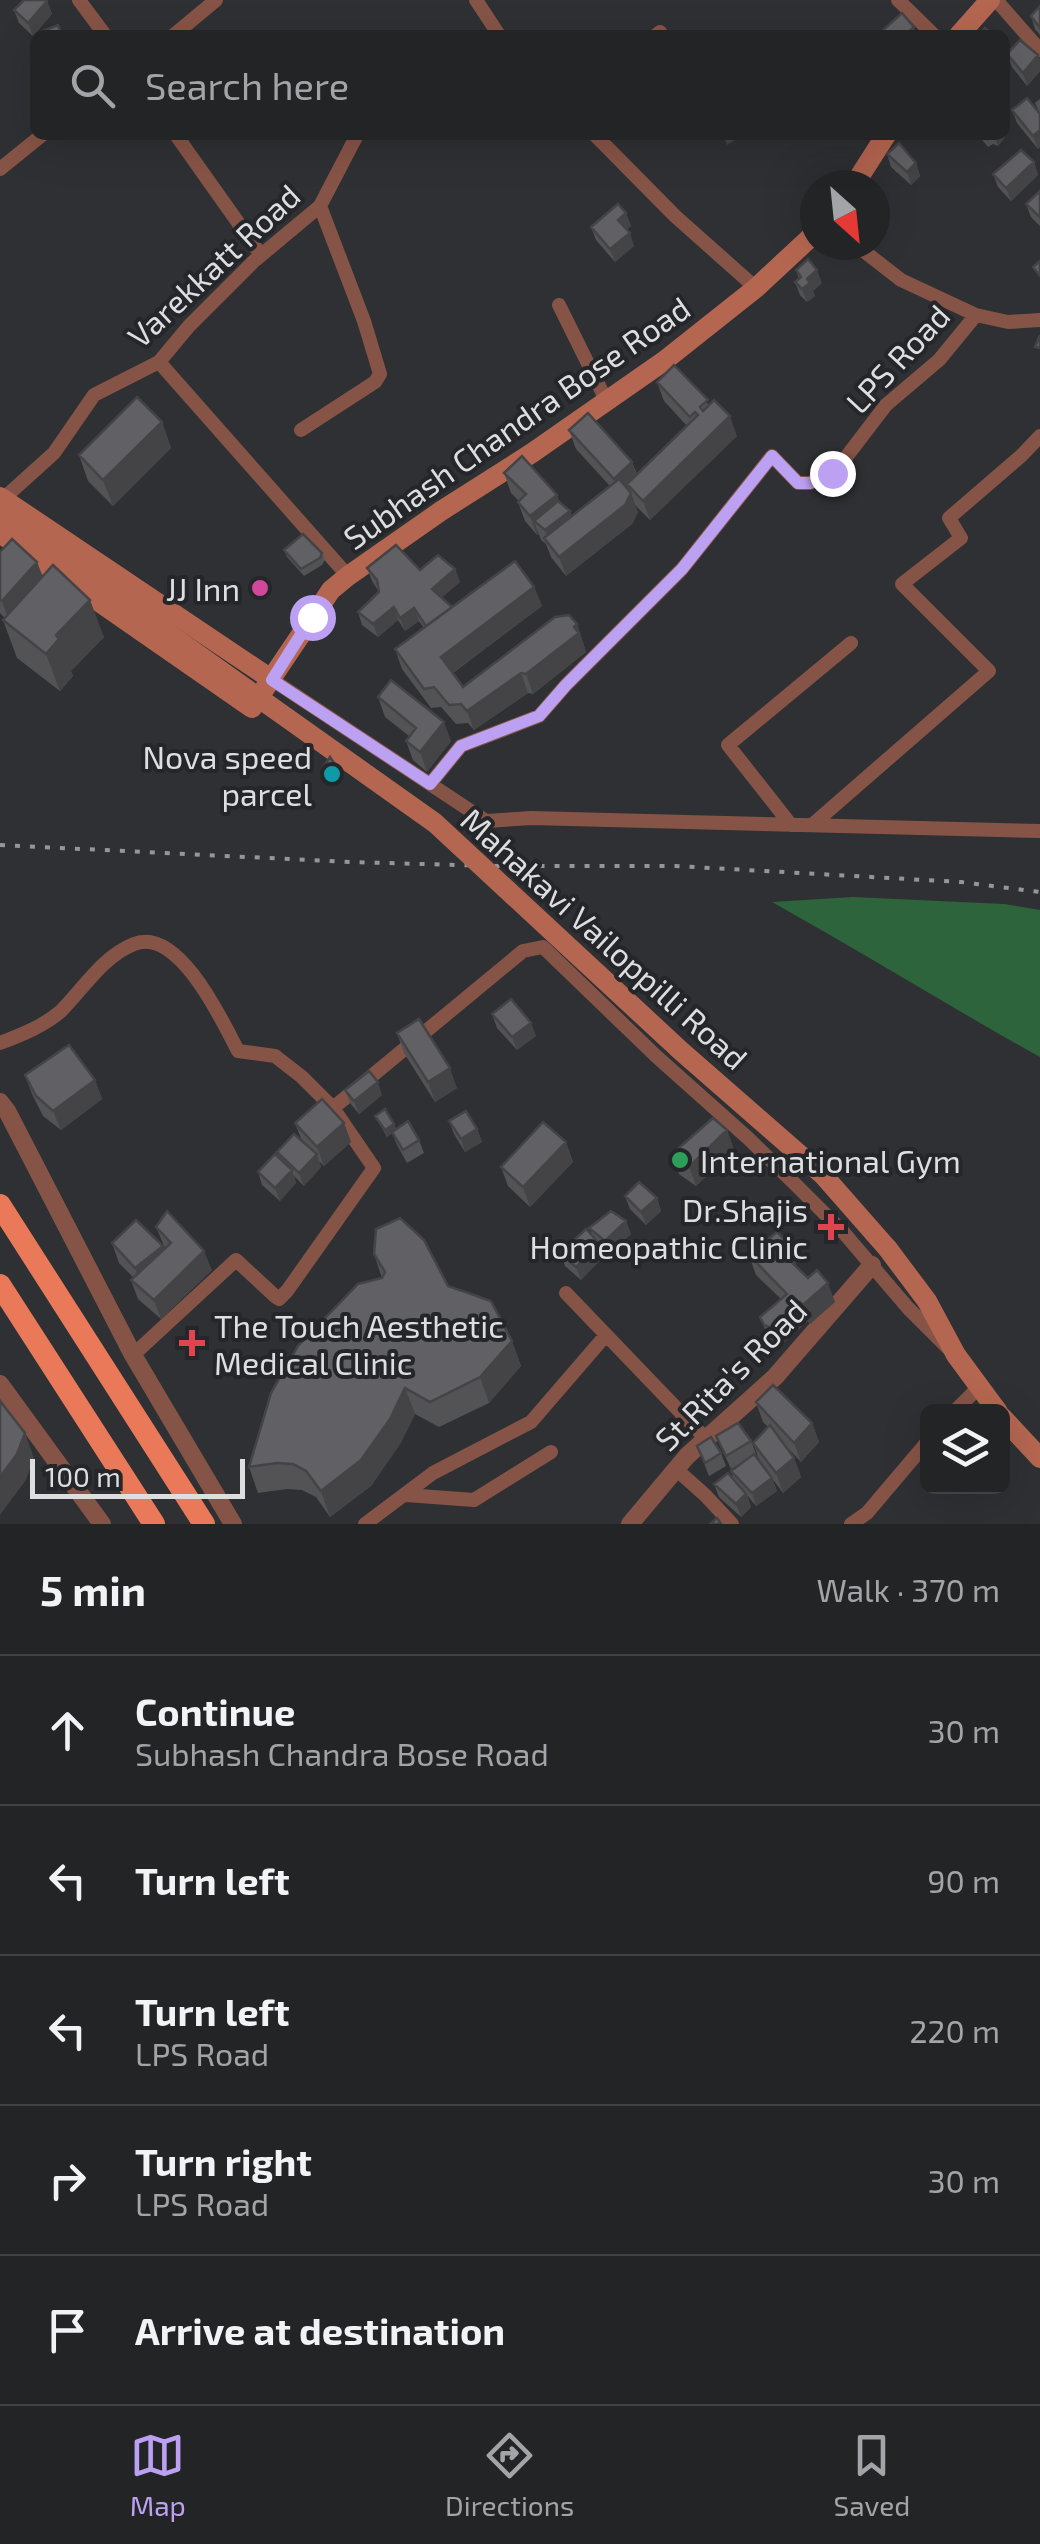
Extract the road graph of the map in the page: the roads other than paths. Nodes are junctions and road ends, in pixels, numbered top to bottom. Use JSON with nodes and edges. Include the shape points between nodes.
{"nodes":[{"id":1,"x":78,"y":0,"type":"edge"},
{"id":2,"x":216,"y":0,"type":"edge"},
{"id":3,"x":476,"y":0,"type":"edge"},
{"id":4,"x":898,"y":0,"type":"edge"},
{"id":5,"x":993,"y":0,"type":"edge"},
{"id":6,"x":100,"y":30,"type":"edge"},
{"id":7,"x":180,"y":30,"type":"edge"},
{"id":8,"x":494,"y":30,"type":"edge"},
{"id":9,"x":929,"y":30,"type":"edge"},
{"id":10,"x":964,"y":30,"type":"edge"},
{"id":11,"x":1040,"y":50,"type":"edge"},
{"id":12,"x":36,"y":140,"type":"edge"},
{"id":13,"x":180,"y":140,"type":"edge"},
{"id":14,"x":354,"y":140,"type":"edge"},
{"id":15,"x":600,"y":140,"type":"edge"},
{"id":16,"x":883,"y":140,"type":"edge"},
{"id":17,"x":0,"y":170,"type":"edge"},
{"id":18,"x":864,"y":170,"type":"edge"},
{"id":19,"x":320,"y":206,"type":"junction"},
{"id":20,"x":800,"y":247,"type":"edge"},
{"id":21,"x":261,"y":255,"type":"junction"},
{"id":22,"x":875,"y":260,"type":"edge"},
{"id":23,"x":756,"y":288,"type":"junction"},
{"id":24,"x":559,"y":305,"type":"dead end"},
{"id":25,"x":976,"y":315,"type":"junction"},
{"id":26,"x":1040,"y":320,"type":"edge"},
{"id":27,"x":159,"y":362,"type":"junction"},
{"id":28,"x":606,"y":402,"type":"junction"},
{"id":29,"x":301,"y":430,"type":"dead end"},
{"id":30,"x":1040,"y":436,"type":"edge"},
{"id":31,"x":1,"y":503,"type":"edge"},
{"id":32,"x":0,"y":533,"type":"edge"},
{"id":33,"x":348,"y":576,"type":"junction"},
{"id":34,"x":851,"y":644,"type":"dead end"},
{"id":35,"x":272,"y":680,"type":"junction"},
{"id":36,"x":430,"y":784,"type":"junction"},
{"id":37,"x":790,"y":825,"type":"junction"},
{"id":38,"x":812,"y":825,"type":"junction"},
{"id":39,"x":1040,"y":831,"type":"edge"},
{"id":40,"x":0,"y":1043,"type":"edge"},
{"id":41,"x":0,"y":1102,"type":"edge"},
{"id":42,"x":333,"y":1108,"type":"junction"},
{"id":43,"x":0,"y":1205,"type":"edge"},
{"id":44,"x":872,"y":1265,"type":"junction"},
{"id":45,"x":0,"y":1285,"type":"edge"},
{"id":46,"x":566,"y":1292,"type":"dead end"},
{"id":47,"x":606,"y":1335,"type":"junction"},
{"id":48,"x":133,"y":1355,"type":"junction"},
{"id":49,"x":956,"y":1355,"type":"junction"},
{"id":50,"x":0,"y":1384,"type":"edge"},
{"id":51,"x":978,"y":1387,"type":"junction"},
{"id":52,"x":962,"y":1404,"type":"edge"},
{"id":53,"x":992,"y":1404,"type":"edge"},
{"id":54,"x":1010,"y":1425,"type":"edge"},
{"id":55,"x":706,"y":1439,"type":"junction"},
{"id":56,"x":920,"y":1450,"type":"edge"},
{"id":57,"x":551,"y":1452,"type":"dead end"},
{"id":58,"x":1040,"y":1458,"type":"edge"},
{"id":59,"x":676,"y":1469,"type":"junction"},
{"id":60,"x":406,"y":1494,"type":"junction"},
{"id":61,"x":102,"y":1524,"type":"edge"},
{"id":62,"x":154,"y":1524,"type":"edge"},
{"id":63,"x":204,"y":1524,"type":"edge"},
{"id":64,"x":233,"y":1524,"type":"edge"},
{"id":65,"x":364,"y":1524,"type":"edge"},
{"id":66,"x":630,"y":1524,"type":"edge"},
{"id":67,"x":732,"y":1524,"type":"edge"},
{"id":68,"x":851,"y":1524,"type":"edge"}],
"edges":[{"from":1,"to":6,"type":"street"},
{"from":2,"to":7,"type":"street"},
{"from":3,"to":8,"type":"street"},
{"from":4,"to":9,"type":"street"},
{"from":5,"to":10,"type":"main road"},
{"from":5,"to":11,"type":"street"},
{"from":12,"to":17,"type":"street"},
{"from":13,"to":21,"type":"street"},
{"from":14,"to":19,"type":"street","name":"Varekkatt Road"},
{"from":15,"to":23,"type":"street"},
{"from":16,"to":18,"type":"main road"},
{"from":19,"to":21,"type":"street","name":"Varekkatt Road"},
{"from":19,"to":29,"type":"street","via":[[380,374]]},
{"from":20,"to":23,"type":"main road","name":"Subhash Chandra Bose Road"},
{"from":21,"to":27,"type":"street","name":"Varekkatt Road"},
{"from":22,"to":25,"type":"street","via":[[901,280]]},
{"from":23,"to":28,"type":"main road","name":"Subhash Chandra Bose Road"},
{"from":24,"to":28,"type":"street"},
{"from":25,"to":26,"type":"street"},
{"from":25,"to":36,"type":"street","name":"LPS Road","via":[[939,360],[886,406],[832,473],[798,483],[772,456],[682,569],[539,716],[461,746]]},
{"from":27,"to":31,"type":"street","name":"Varekkatt Road","via":[[94,394],[54,452]]},
{"from":27,"to":33,"type":"street"},
{"from":28,"to":33,"type":"main road","name":"Subhash Chandra Bose Road"},
{"from":30,"to":38,"type":"street","via":[[949,518],[960,538],[902,584],[989,671]]},
{"from":31,"to":35,"type":"main road"},
{"from":31,"to":49,"type":"main road","name":"Mahakavi Vailoppilli Road","bridge":true,"via":[[435,823],[824,1175],[928,1302]]},
{"from":32,"to":35,"type":"main road","via":[[252,708]]},
{"from":33,"to":35,"type":"main road","name":"Subhash Chandra Bose Road","via":[[331,590]]},
{"from":34,"to":37,"type":"street","via":[[728,746]]},
{"from":35,"to":36,"type":"street"},
{"from":36,"to":37,"type":"street","via":[[486,822]]},
{"from":37,"to":38,"type":"street"},
{"from":38,"to":39,"type":"street"},
{"from":40,"to":42,"type":"street","via":[[59,1012],[138,942],[167,946],[199,981],[238,1051],[275,1056]]},
{"from":41,"to":48,"type":"street"},
{"from":42,"to":44,"type":"street","via":[[523,951],[542,947],[750,1139]]},
{"from":42,"to":48,"type":"street","via":[[374,1168],[286,1291],[276,1298],[236,1260]]},
{"from":43,"to":63,"type":"highway"},
{"from":44,"to":49,"type":"street"},
{"from":44,"to":55,"type":"street","name":"St.Rita's Road","via":[[775,1377]]},
{"from":45,"to":62,"type":"highway"},
{"from":46,"to":47,"type":"street"},
{"from":47,"to":55,"type":"street"},
{"from":47,"to":60,"type":"street","via":[[531,1422]]},
{"from":48,"to":64,"type":"street"},
{"from":49,"to":51,"type":"main road","name":"Mahakavi Vailoppilli Road"},
{"from":50,"to":61,"type":"street"},
{"from":51,"to":52,"type":"street"},
{"from":51,"to":53,"type":"main road","name":"Mahakavi Vailoppilli Road"},
{"from":54,"to":58,"type":"main road","name":"Mahakavi Vailoppilli Road"},
{"from":55,"to":59,"type":"street","name":"St.Rita's Road"},
{"from":56,"to":68,"type":"street"},
{"from":57,"to":60,"type":"street","via":[[474,1500]]},
{"from":59,"to":66,"type":"street","name":"St.Rita's Road"},
{"from":59,"to":67,"type":"street"},
{"from":60,"to":65,"type":"street"}]}
